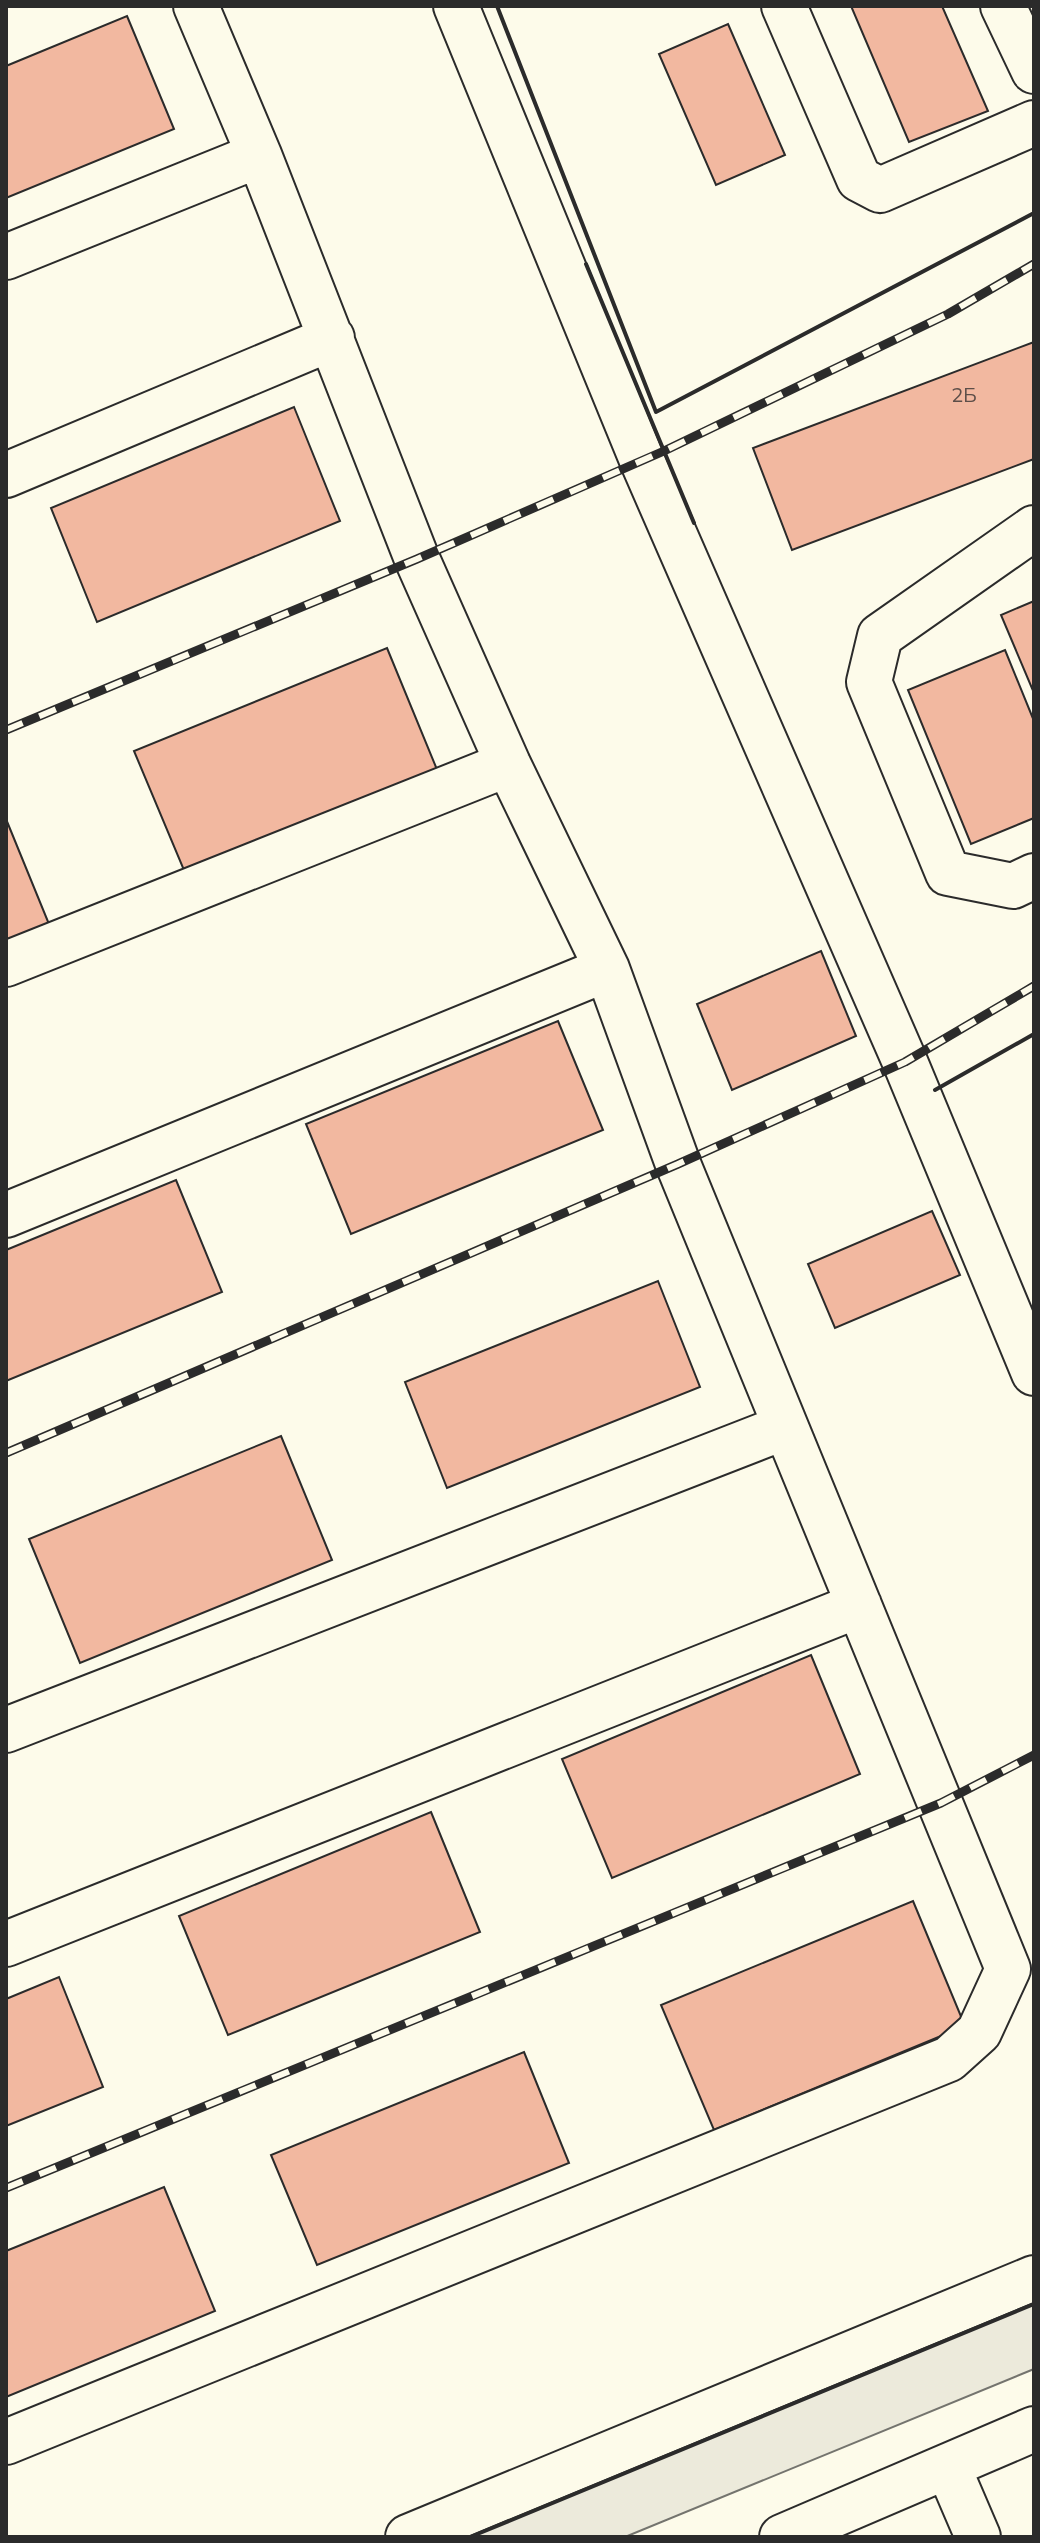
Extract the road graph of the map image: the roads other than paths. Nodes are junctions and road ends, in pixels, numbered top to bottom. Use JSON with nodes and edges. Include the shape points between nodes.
{"nodes":[{"id":1,"x":196,"y":6,"type":"edge"},
{"id":2,"x":456,"y":6,"type":"edge"},
{"id":3,"x":784,"y":6,"type":"edge"},
{"id":4,"x":1003,"y":6,"type":"edge"},
{"id":5,"x":1034,"y":71,"type":"edge"},
{"id":6,"x":1034,"y":123,"type":"edge"},
{"id":7,"x":259,"y":155,"type":"junction"},
{"id":8,"x":6,"y":257,"type":"edge"},
{"id":9,"x":332,"y":338,"type":"junction"},
{"id":10,"x":6,"y":475,"type":"edge"},
{"id":11,"x":1034,"y":528,"type":"edge"},
{"id":12,"x":508,"y":764,"type":"junction"},
{"id":13,"x":1034,"y":876,"type":"edge"},
{"id":14,"x":6,"y":964,"type":"edge"},
{"id":15,"x":607,"y":969,"type":"junction"},
{"id":16,"x":6,"y":1215,"type":"edge"},
{"id":17,"x":1034,"y":1373,"type":"edge"},
{"id":18,"x":785,"y":1427,"type":"junction"},
{"id":19,"x":859,"y":1605,"type":"junction"},
{"id":20,"x":6,"y":1730,"type":"edge"},
{"id":21,"x":6,"y":1944,"type":"edge"},
{"id":22,"x":1034,"y":2278,"type":"edge"},
{"id":23,"x":1034,"y":2429,"type":"edge"},
{"id":24,"x":6,"y":2442,"type":"edge"},
{"id":25,"x":948,"y":2467,"type":"junction"},
{"id":26,"x":408,"y":2537,"type":"edge"},
{"id":27,"x":782,"y":2537,"type":"edge"},
{"id":28,"x":978,"y":2537,"type":"edge"}],
"edges":[{"from":1,"to":7,"type":"street"},
{"from":2,"to":17,"type":"street","via":[[642,460],[905,1062]]},
{"from":3,"to":6,"type":"street","via":[[859,179],[880,190]]},
{"from":4,"to":5,"type":"street"},
{"from":7,"to":8,"type":"street"},
{"from":7,"to":9,"type":"street"},
{"from":9,"to":10,"type":"street"},
{"from":9,"to":12,"type":"street","via":[[417,559]]},
{"from":11,"to":13,"type":"street","via":[[880,636],[869,682],[948,873],[1013,886]]},
{"from":12,"to":14,"type":"street"},
{"from":12,"to":15,"type":"street"},
{"from":15,"to":16,"type":"street"},
{"from":15,"to":18,"type":"street","via":[[678,1164]]},
{"from":18,"to":19,"type":"street"},
{"from":18,"to":20,"type":"street"},
{"from":19,"to":21,"type":"street"},
{"from":19,"to":24,"type":"street","via":[[1008,1969],[979,2032],[949,2059]]},
{"from":22,"to":26,"type":"street"},
{"from":23,"to":25,"type":"street"},
{"from":25,"to":27,"type":"street"},
{"from":25,"to":28,"type":"street"}]}
